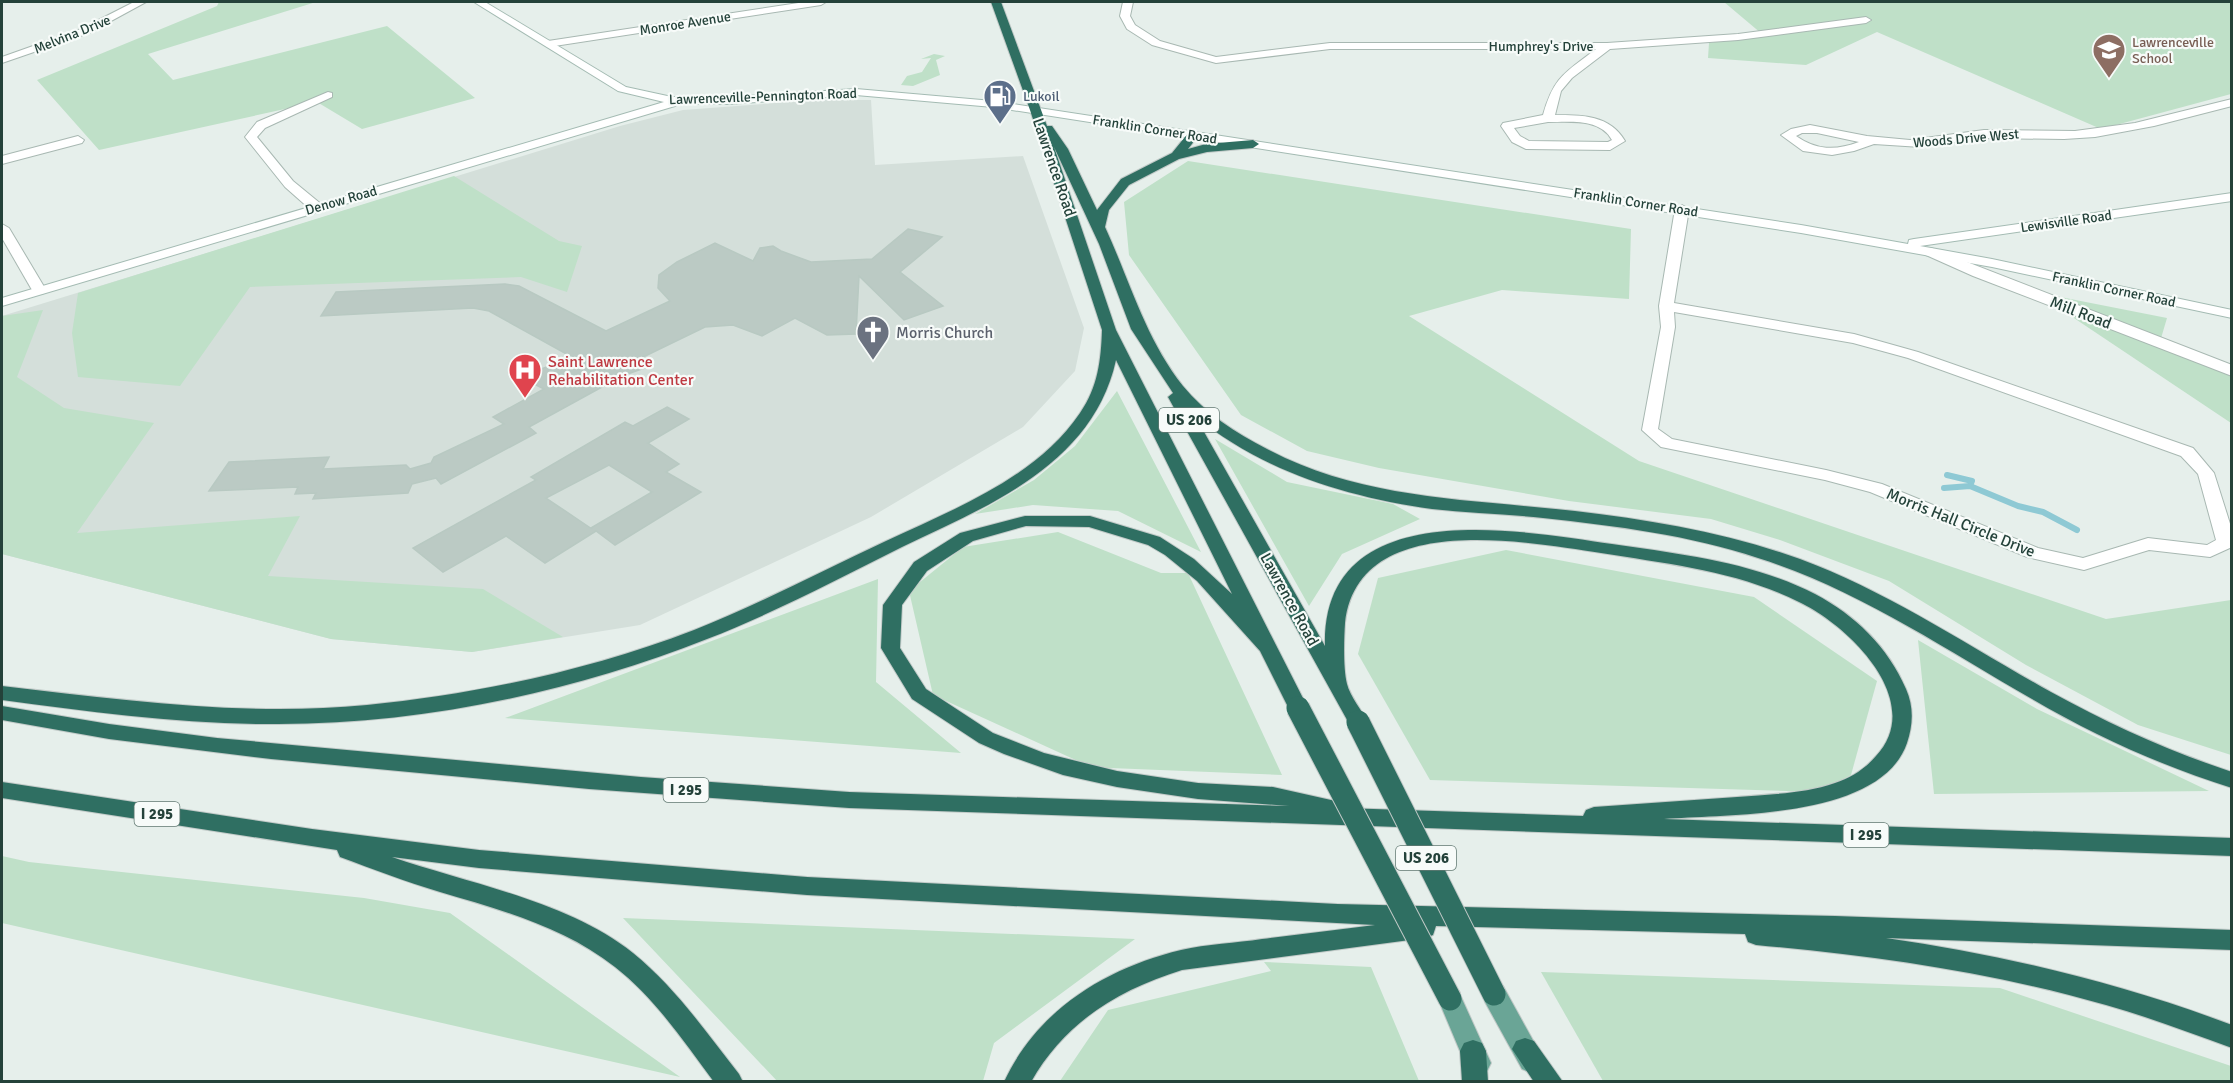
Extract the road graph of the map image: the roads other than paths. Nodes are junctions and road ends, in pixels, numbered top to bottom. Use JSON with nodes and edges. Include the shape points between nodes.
{"nodes":[{"id":1,"x":141,"y":2,"type":"edge"},
{"id":2,"x":479,"y":2,"type":"edge"},
{"id":3,"x":821,"y":2,"type":"edge"},
{"id":4,"x":996,"y":2,"type":"edge"},
{"id":5,"x":1128,"y":2,"type":"edge"},
{"id":6,"x":1866,"y":20,"type":"dead end"},
{"id":7,"x":548,"y":44,"type":"junction"},
{"id":8,"x":1607,"y":46,"type":"junction"},
{"id":9,"x":2,"y":60,"type":"edge"},
{"id":10,"x":328,"y":95,"type":"dead end"},
{"id":11,"x":681,"y":101,"type":"junction"},
{"id":12,"x":2232,"y":102,"type":"edge"},
{"id":13,"x":1036,"y":110,"type":"junction"},
{"id":14,"x":1548,"y":118,"type":"junction"},
{"id":15,"x":1193,"y":135,"type":"junction"},
{"id":16,"x":78,"y":140,"type":"dead end"},
{"id":17,"x":1873,"y":140,"type":"junction"},
{"id":18,"x":1253,"y":144,"type":"junction"},
{"id":19,"x":1176,"y":156,"type":"junction"},
{"id":20,"x":2,"y":160,"type":"edge"},
{"id":21,"x":2232,"y":197,"type":"edge"},
{"id":22,"x":316,"y":207,"type":"junction"},
{"id":23,"x":1682,"y":209,"type":"junction"},
{"id":24,"x":1098,"y":227,"type":"junction"},
{"id":25,"x":2,"y":228,"type":"edge"},
{"id":26,"x":1900,"y":246,"type":"junction"},
{"id":27,"x":1931,"y":252,"type":"junction"},
{"id":28,"x":39,"y":290,"type":"junction"},
{"id":29,"x":2,"y":302,"type":"edge"},
{"id":30,"x":1666,"y":306,"type":"junction"},
{"id":31,"x":2232,"y":314,"type":"edge"},
{"id":32,"x":1138,"y":329,"type":"junction"},
{"id":33,"x":1109,"y":330,"type":"junction"},
{"id":34,"x":2232,"y":371,"type":"edge"},
{"id":35,"x":1273,"y":654,"type":"junction"},
{"id":36,"x":1337,"y":683,"type":"junction"},
{"id":37,"x":2,"y":693,"type":"edge"},
{"id":38,"x":2,"y":713,"type":"edge"},
{"id":39,"x":2232,"y":780,"type":"edge"},
{"id":40,"x":2,"y":790,"type":"edge"},
{"id":41,"x":1375,"y":818,"type":"junction"},
{"id":42,"x":1500,"y":823,"type":"junction"},
{"id":43,"x":312,"y":838,"type":"junction"},
{"id":44,"x":2232,"y":847,"type":"edge"},
{"id":45,"x":1498,"y":917,"type":"junction"},
{"id":46,"x":1614,"y":921,"type":"junction"},
{"id":47,"x":2232,"y":940,"type":"edge"},
{"id":48,"x":1494,"y":994,"type":"joint"},
{"id":49,"x":1450,"y":999,"type":"joint"},
{"id":50,"x":2232,"y":1037,"type":"edge"},
{"id":51,"x":1525,"y":1049,"type":"junction"},
{"id":52,"x":1473,"y":1051,"type":"junction"},
{"id":53,"x":730,"y":1082,"type":"edge"},
{"id":54,"x":1017,"y":1082,"type":"edge"},
{"id":55,"x":1474,"y":1082,"type":"edge"},
{"id":56,"x":1487,"y":1082,"type":"edge"},
{"id":57,"x":1542,"y":1082,"type":"edge"},
{"id":58,"x":1550,"y":1082,"type":"edge"}],
"edges":[{"from":1,"to":9,"type":"street","name":"Melvina Drive","via":[[85,31]]},
{"from":2,"to":7,"type":"street","name":"Lawrenceville-Pennington Road"},
{"from":3,"to":7,"type":"street","name":"Monroe Avenue"},
{"from":4,"to":13,"type":"highway","number":"US 206"},
{"from":5,"to":8,"type":"street","name":"Humphrey's Drive","via":[[1125,16],[1131,27],[1155,43],[1216,60],[1330,46]]},
{"from":6,"to":8,"type":"street","name":"Humphrey's Drive","via":[[1738,37]]},
{"from":7,"to":11,"type":"street","name":"Lawrenceville-Pennington Road","via":[[628,91]]},
{"from":8,"to":14,"type":"street","via":[[1568,76],[1557,90]]},
{"from":10,"to":22,"type":"street","via":[[261,125],[250,137],[289,184]]},
{"from":11,"to":13,"type":"street","name":"Lawrenceville-Pennington Road","via":[[878,92]]},
{"from":11,"to":22,"type":"street","name":"Denow Road"},
{"from":12,"to":17,"type":"street","name":"Woods Drive West","via":[[2164,121],[2096,133],[1979,134],[1938,143]]},
{"from":13,"to":15,"type":"street","name":"Franklin Corner Road"},
{"from":13,"to":24,"type":"highway","name":"Lawrence Road","number":"US 206","via":[[1062,149]]},
{"from":13,"to":33,"type":"highway","name":"Lawrence Road","number":"US 206"},
{"from":14,"to":14,"type":"street","via":[[1507,126],[1526,145],[1610,146],[1619,141],[1615,130],[1605,124]]},
{"from":15,"to":18,"type":"street","name":"Franklin Corner Road"},
{"from":15,"to":19,"type":"highway"},
{"from":16,"to":20,"type":"street"},
{"from":17,"to":17,"type":"street","name":"Woods Drive West","via":[[1820,129],[1796,130],[1787,135],[1808,149],[1832,152],[1857,148]]},
{"from":18,"to":19,"type":"highway","via":[[1206,148]]},
{"from":18,"to":23,"type":"street","name":"Franklin Corner Road"},
{"from":19,"to":24,"type":"highway","via":[[1125,182],[1103,210]]},
{"from":21,"to":26,"type":"street","name":"Lewisville Road"},
{"from":22,"to":28,"type":"street","name":"Denow Road"},
{"from":23,"to":26,"type":"street","name":"Franklin Corner Road"},
{"from":23,"to":30,"type":"street","name":"Morris Hall Circle Drive"},
{"from":24,"to":32,"type":"highway","name":"Lawrence Road","number":"US 206"},
{"from":25,"to":28,"type":"street"},
{"from":26,"to":27,"type":"street","name":"Franklin Corner Road"},
{"from":27,"to":31,"type":"street","name":"Franklin Corner Road"},
{"from":27,"to":34,"type":"street","name":"Mill Road"},
{"from":28,"to":29,"type":"street","name":"Denow Road"},
{"from":30,"to":30,"type":"street","name":"Morris Hall Circle Drive","via":[[1854,339],[1913,355],[2187,452],[2206,473],[2226,542],[2210,551],[2148,544],[2084,564],[2033,553],[1876,488],[1667,443],[1650,430],[1668,327]]},
{"from":32,"to":36,"type":"highway","name":"Lawrence Road","number":"US 206"},
{"from":32,"to":39,"type":"highway","via":[[1193,406],[1242,443],[1308,474],[1387,496],[1624,524],[1764,553],[1847,585],[1898,610],[2017,682],[2127,741]]},
{"from":33,"to":35,"type":"highway","name":"Lawrence Road","number":"US 206"},
{"from":33,"to":37,"type":"highway","via":[[1108,372],[1085,419],[1068,440],[1011,485],[741,617],[611,665],[467,699],[318,716],[190,714]]},
{"from":35,"to":41,"type":"highway","via":[[1176,554],[1120,527],[1079,519],[1012,523],[967,536],[943,548],[906,580],[888,620],[894,662],[918,695],[948,717],[1020,753],[1116,779],[1198,791],[1282,797]]},
{"from":35,"to":49,"type":"highway","name":"Lawrence Road","number":"US 206","bridge":true},
{"from":36,"to":42,"type":"highway","via":[[1336,611],[1356,576],[1382,555],[1412,542],[1447,535],[1493,534],[1653,555],[1753,576],[1783,587],[1835,615],[1859,634],[1892,675],[1900,696],[1904,719],[1901,739],[1890,759],[1852,788],[1823,797]]},
{"from":36,"to":48,"type":"highway","name":"Lawrence Road","number":"US 206","bridge":true},
{"from":38,"to":41,"type":"highway","number":"I 295","via":[[80,728],[256,751],[653,788],[849,800]]},
{"from":40,"to":43,"type":"highway","number":"I 295"},
{"from":41,"to":42,"type":"highway","number":"I 295"},
{"from":42,"to":44,"type":"highway","number":"I 295"},
{"from":43,"to":45,"type":"highway","number":"I 295","via":[[479,860],[807,886],[1337,914]]},
{"from":43,"to":53,"type":"highway","via":[[518,905],[577,931],[624,960],[667,1001]]},
{"from":45,"to":46,"type":"highway","number":"I 295"},
{"from":45,"to":54,"type":"highway","via":[[1182,960],[1146,970],[1078,1006],[1048,1034]]},
{"from":46,"to":47,"type":"highway","number":"I 295"},
{"from":46,"to":50,"type":"highway","via":[[1886,948],[1994,967],[2122,1000]]},
{"from":48,"to":51,"type":"main road","name":"Lawrence Road","number":"US 206"},
{"from":49,"to":52,"type":"main road","name":"Lawrence Road","number":"US 206"},
{"from":51,"to":57,"type":"main road","name":"Lawrence Road","number":"US 206"},
{"from":51,"to":58,"type":"highway"},
{"from":52,"to":55,"type":"highway"},
{"from":52,"to":56,"type":"main road","name":"Lawrence Road","number":"US 206"}]}
